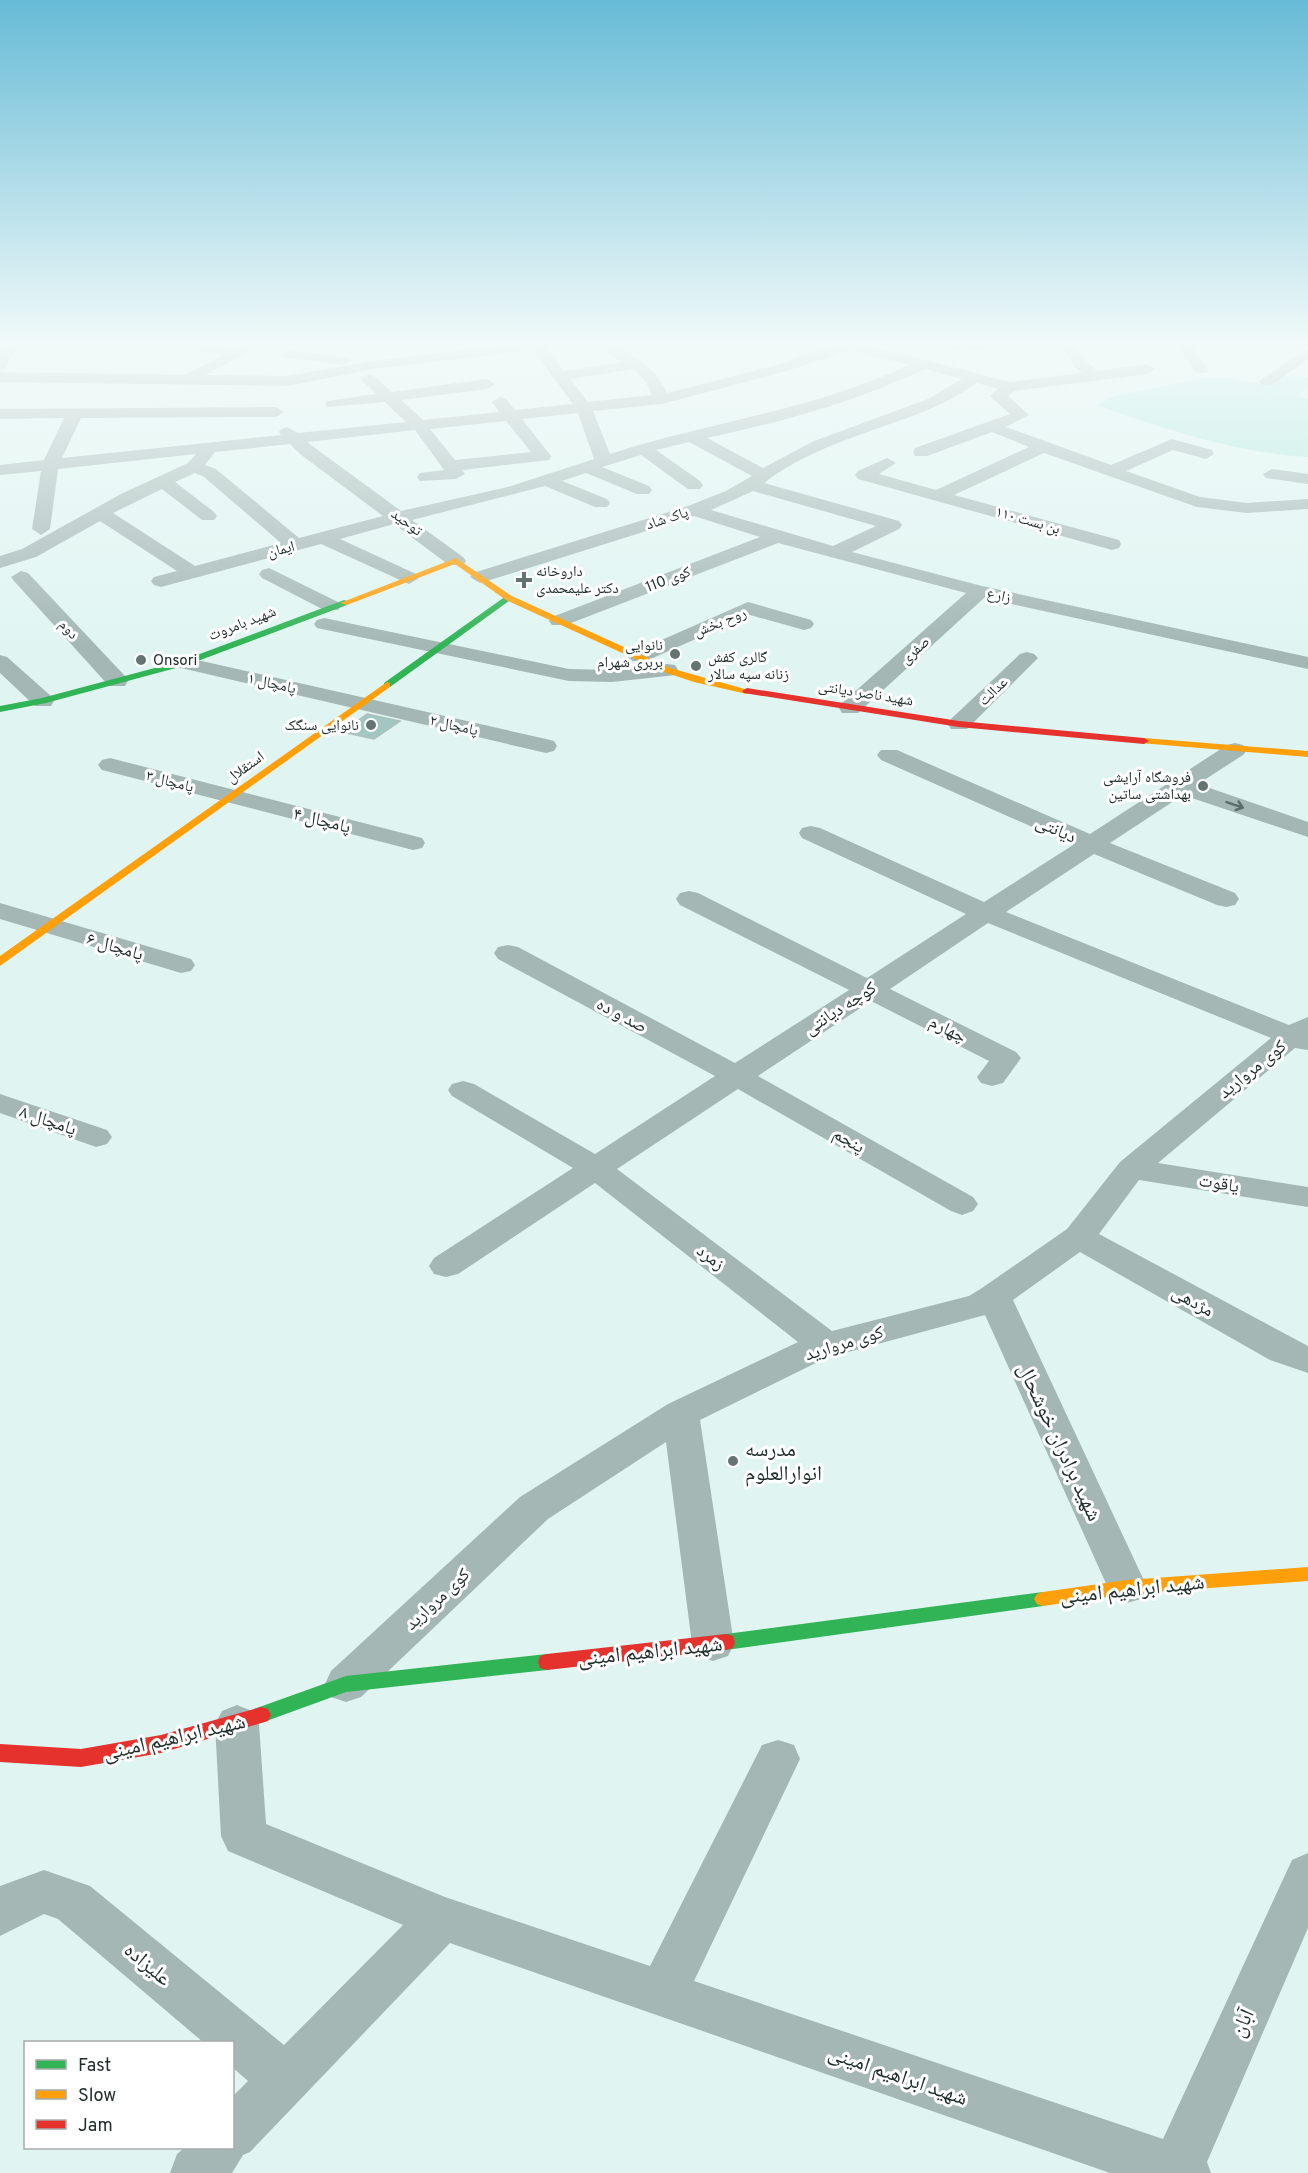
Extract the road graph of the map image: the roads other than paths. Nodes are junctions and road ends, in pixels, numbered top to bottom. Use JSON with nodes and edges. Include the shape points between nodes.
{"nodes":[{"id":1,"x":60,"y":444,"type":"edge"},
{"id":2,"x":253,"y":444,"type":"edge"},
{"id":3,"x":301,"y":444,"type":"edge"},
{"id":4,"x":434,"y":444,"type":"edge"},
{"id":5,"x":533,"y":444,"type":"edge"},
{"id":6,"x":598,"y":444,"type":"edge"},
{"id":7,"x":657,"y":444,"type":"edge"},
{"id":8,"x":703,"y":444,"type":"edge"},
{"id":9,"x":822,"y":444,"type":"edge"},
{"id":10,"x":942,"y":444,"type":"edge"},
{"id":11,"x":1036,"y":444,"type":"edge"},
{"id":12,"x":1171,"y":444,"type":"edge"},
{"id":13,"x":1173,"y":444,"type":"edge"},
{"id":14,"x":650,"y":446,"type":"junction"},
{"id":15,"x":1043,"y":447,"type":"junction"},
{"id":16,"x":209,"y":449,"type":"junction"},
{"id":17,"x":921,"y":452,"type":"dead end"},
{"id":18,"x":1206,"y":454,"type":"dead end"},
{"id":19,"x":604,"y":462,"type":"junction"},
{"id":20,"x":887,"y":463,"type":"dead end"},
{"id":21,"x":50,"y":465,"type":"junction"},
{"id":22,"x":450,"y":466,"type":"junction"},
{"id":23,"x":194,"y":467,"type":"junction"},
{"id":24,"x":586,"y":467,"type":"junction"},
{"id":25,"x":0,"y":470,"type":"edge"},
{"id":26,"x":1114,"y":471,"type":"junction"},
{"id":27,"x":1272,"y":474,"type":"dead end"},
{"id":28,"x":426,"y":477,"type":"dead end"},
{"id":29,"x":1308,"y":479,"type":"edge"},
{"id":30,"x":548,"y":480,"type":"junction"},
{"id":31,"x":758,"y":480,"type":"junction"},
{"id":32,"x":163,"y":481,"type":"junction"},
{"id":33,"x":694,"y":485,"type":"dead end"},
{"id":34,"x":643,"y":490,"type":"dead end"},
{"id":35,"x":939,"y":495,"type":"junction"},
{"id":36,"x":493,"y":496,"type":"junction"},
{"id":37,"x":601,"y":503,"type":"dead end"},
{"id":38,"x":1308,"y":504,"type":"edge"},
{"id":39,"x":518,"y":507,"type":"dead end"},
{"id":40,"x":694,"y":510,"type":"junction"},
{"id":41,"x":101,"y":513,"type":"junction"},
{"id":42,"x":208,"y":516,"type":"dead end"},
{"id":43,"x":400,"y":517,"type":"junction"},
{"id":44,"x":41,"y":529,"type":"dead end"},
{"id":45,"x":776,"y":537,"type":"junction"},
{"id":46,"x":323,"y":538,"type":"junction"},
{"id":47,"x":1112,"y":544,"type":"dead end"},
{"id":48,"x":295,"y":545,"type":"junction"},
{"id":49,"x":834,"y":553,"type":"junction"},
{"id":50,"x":456,"y":561,"type":"junction"},
{"id":51,"x":0,"y":562,"type":"edge"},
{"id":52,"x":193,"y":573,"type":"junction"},
{"id":53,"x":269,"y":574,"type":"dead end"},
{"id":54,"x":21,"y":577,"type":"dead end"},
{"id":55,"x":480,"y":577,"type":"junction"},
{"id":56,"x":409,"y":578,"type":"junction"},
{"id":57,"x":161,"y":581,"type":"dead end"},
{"id":58,"x":980,"y":591,"type":"junction"},
{"id":59,"x":509,"y":598,"type":"junction"},
{"id":60,"x":328,"y":615,"type":"junction"},
{"id":61,"x":559,"y":621,"type":"junction"},
{"id":62,"x":804,"y":624,"type":"dead end"},
{"id":63,"x":438,"y":649,"type":"junction"},
{"id":64,"x":639,"y":657,"type":"junction"},
{"id":65,"x":1027,"y":658,"type":"dead end"},
{"id":66,"x":1,"y":662,"type":"edge"},
{"id":67,"x":183,"y":663,"type":"junction"},
{"id":68,"x":1308,"y":663,"type":"edge"},
{"id":69,"x":667,"y":670,"type":"junction"},
{"id":70,"x":117,"y":681,"type":"junction"},
{"id":71,"x":43,"y":701,"type":"junction"},
{"id":72,"x":361,"y":704,"type":"junction"},
{"id":73,"x":850,"y":708,"type":"junction"},
{"id":74,"x":0,"y":709,"type":"edge"},
{"id":75,"x":958,"y":724,"type":"junction"},
{"id":76,"x":546,"y":746,"type":"dead end"},
{"id":77,"x":1235,"y":750,"type":"junction"},
{"id":78,"x":1305,"y":753,"type":"edge"},
{"id":79,"x":889,"y":755,"type":"dead end"},
{"id":80,"x":110,"y":765,"type":"dead end"},
{"id":81,"x":1180,"y":786,"type":"junction"},
{"id":82,"x":231,"y":797,"type":"junction"},
{"id":83,"x":1308,"y":830,"type":"edge"},
{"id":84,"x":811,"y":833,"type":"dead end"},
{"id":85,"x":413,"y":843,"type":"dead end"},
{"id":86,"x":1092,"y":844,"type":"junction"},
{"id":87,"x":689,"y":899,"type":"dead end"},
{"id":88,"x":1226,"y":899,"type":"dead end"},
{"id":89,"x":0,"y":912,"type":"edge"},
{"id":90,"x":986,"y":913,"type":"junction"},
{"id":91,"x":50,"y":926,"type":"junction"},
{"id":92,"x":508,"y":953,"type":"dead end"},
{"id":93,"x":0,"y":962,"type":"edge"},
{"id":94,"x":181,"y":965,"type":"dead end"},
{"id":95,"x":870,"y":989,"type":"junction"},
{"id":96,"x":1302,"y":1036,"type":"edge"},
{"id":97,"x":737,"y":1076,"type":"junction"},
{"id":98,"x":992,"y":1077,"type":"dead end"},
{"id":99,"x":463,"y":1090,"type":"dead end"},
{"id":100,"x":0,"y":1103,"type":"edge"},
{"id":101,"x":96,"y":1137,"type":"dead end"},
{"id":102,"x":596,"y":1168,"type":"junction"},
{"id":103,"x":1131,"y":1169,"type":"junction"},
{"id":104,"x":1308,"y":1197,"type":"edge"},
{"id":105,"x":962,"y":1204,"type":"dead end"},
{"id":106,"x":1079,"y":1237,"type":"junction"},
{"id":107,"x":446,"y":1266,"type":"dead end"},
{"id":108,"x":994,"y":1296,"type":"junction"},
{"id":109,"x":827,"y":1346,"type":"junction"},
{"id":110,"x":1308,"y":1360,"type":"edge"},
{"id":111,"x":681,"y":1414,"type":"junction"},
{"id":112,"x":1308,"y":1574,"type":"edge"},
{"id":113,"x":1127,"y":1587,"type":"junction"},
{"id":114,"x":713,"y":1644,"type":"junction"},
{"id":115,"x":346,"y":1684,"type":"junction"},
{"id":116,"x":237,"y":1724,"type":"junction"},
{"id":117,"x":0,"y":1753,"type":"edge"},
{"id":118,"x":778,"y":1759,"type":"dead end"},
{"id":119,"x":1308,"y":1875,"type":"edge"},
{"id":120,"x":0,"y":1914,"type":"edge"},
{"id":121,"x":442,"y":1918,"type":"junction"},
{"id":122,"x":662,"y":1994,"type":"junction"},
{"id":123,"x":285,"y":2079,"type":"junction"},
{"id":124,"x":234,"y":2132,"type":"edge"},
{"id":125,"x":219,"y":2149,"type":"edge"},
{"id":126,"x":1178,"y":2172,"type":"edge"},
{"id":127,"x":196,"y":2173,"type":"edge"}],
"edges":[{"from":1,"to":21,"type":"street"},
{"from":2,"to":16,"type":"street"},
{"from":3,"to":43,"type":"street","name":"توحید"},
{"from":4,"to":22,"type":"street"},
{"from":5,"to":22,"type":"street","via":[[543,456]]},
{"from":6,"to":19,"type":"street"},
{"from":7,"to":14,"type":"street","name":"ایمان"},
{"from":8,"to":31,"type":"street"},
{"from":9,"to":31,"type":"street","name":"پاک شاد","via":[[777,465]]},
{"from":10,"to":17,"type":"street"},
{"from":11,"to":15,"type":"street"},
{"from":12,"to":26,"type":"street"},
{"from":13,"to":18,"type":"street"},
{"from":14,"to":19,"type":"street","name":"ایمان"},
{"from":14,"to":33,"type":"street"},
{"from":15,"to":26,"type":"street"},
{"from":15,"to":35,"type":"street"},
{"from":16,"to":21,"type":"street"},
{"from":16,"to":23,"type":"street"},
{"from":19,"to":24,"type":"street","name":"ایمان"},
{"from":20,"to":35,"type":"street","name":"بن بست ۱۱۰","via":[[864,475]]},
{"from":21,"to":25,"type":"street"},
{"from":21,"to":44,"type":"street"},
{"from":22,"to":28,"type":"street","via":[[456,474]]},
{"from":23,"to":32,"type":"street"},
{"from":23,"to":48,"type":"street","via":[[210,473]]},
{"from":24,"to":30,"type":"street","name":"ایمان"},
{"from":24,"to":34,"type":"street"},
{"from":26,"to":38,"type":"street","via":[[1172,495],[1218,506]]},
{"from":27,"to":29,"type":"street"},
{"from":30,"to":36,"type":"street","name":"ایمان"},
{"from":30,"to":37,"type":"street"},
{"from":31,"to":40,"type":"street","name":"پاک شاد"},
{"from":31,"to":49,"type":"street","via":[[893,525]]},
{"from":32,"to":41,"type":"street"},
{"from":32,"to":42,"type":"street"},
{"from":35,"to":47,"type":"street","name":"بن بست ۱۱۰"},
{"from":36,"to":39,"type":"street"},
{"from":36,"to":43,"type":"street","name":"ایمان"},
{"from":40,"to":45,"type":"street","name":"زارع"},
{"from":40,"to":55,"type":"street","name":"پاک شاد"},
{"from":41,"to":51,"type":"street","via":[[29,553]]},
{"from":41,"to":52,"type":"street"},
{"from":43,"to":46,"type":"street","name":"ایمان"},
{"from":43,"to":50,"type":"street","name":"توحید"},
{"from":45,"to":49,"type":"street","name":"زارع"},
{"from":45,"to":61,"type":"street","name":"کوی 110"},
{"from":46,"to":48,"type":"street","name":"ایمان"},
{"from":46,"to":56,"type":"street"},
{"from":48,"to":52,"type":"street","name":"ایمان"},
{"from":49,"to":58,"type":"street","name":"زارع"},
{"from":50,"to":55,"type":"main road","name":"شهید ناصر دیانتی"},
{"from":50,"to":56,"type":"main road","name":"شهید بامروت"},
{"from":52,"to":57,"type":"street","name":"ایمان"},
{"from":53,"to":60,"type":"street"},
{"from":54,"to":70,"type":"street","name":"دوم"},
{"from":55,"to":59,"type":"main road","name":"شهید ناصر دیانتی"},
{"from":56,"to":60,"type":"main road","name":"شهید بامروت"},
{"from":58,"to":68,"type":"street","name":"زارع"},
{"from":58,"to":73,"type":"street","name":"صفری"},
{"from":59,"to":61,"type":"main road","name":"شهید ناصر دیانتی"},
{"from":59,"to":63,"type":"main road","name":"استقلال"},
{"from":60,"to":63,"type":"street"},
{"from":60,"to":67,"type":"main road","name":"شهید بامروت"},
{"from":61,"to":64,"type":"main road","name":"شهید ناصر دیانتی"},
{"from":62,"to":64,"type":"street","name":"روح بخش","via":[[748,608]]},
{"from":63,"to":69,"type":"street","via":[[569,675],[612,676]]},
{"from":63,"to":72,"type":"main road","name":"استقلال"},
{"from":64,"to":69,"type":"main road","name":"شهید ناصر دیانتی"},
{"from":65,"to":75,"type":"street","name":"عدالت"},
{"from":66,"to":71,"type":"street"},
{"from":67,"to":70,"type":"main road","name":"شهید بامروت"},
{"from":67,"to":72,"type":"street","name":"پامچال ۱"},
{"from":69,"to":73,"type":"main road","name":"شهید ناصر دیانتی","via":[[756,693]]},
{"from":70,"to":71,"type":"main road","name":"شهید بامروت"},
{"from":71,"to":74,"type":"main road","name":"شهید بامروت"},
{"from":72,"to":76,"type":"street","name":"پامچال ۲"},
{"from":72,"to":82,"type":"main road","name":"استقلال"},
{"from":73,"to":75,"type":"main road","name":"شهید ناصر دیانتی"},
{"from":75,"to":77,"type":"main road","name":"شهید ناصر دیانتی"},
{"from":77,"to":78,"type":"main road","name":"شهید ناصر دیانتی"},
{"from":77,"to":81,"type":"street","name":"کوچه دیانتی"},
{"from":79,"to":86,"type":"street","name":"دیانتی"},
{"from":80,"to":82,"type":"street","name":"پامچال ۳"},
{"from":81,"to":83,"type":"street","one_way":true},
{"from":81,"to":86,"type":"street","name":"کوچه دیانتی"},
{"from":82,"to":85,"type":"street","name":"پامچال ۴"},
{"from":82,"to":91,"type":"main road","name":"استقلال"},
{"from":84,"to":90,"type":"street"},
{"from":86,"to":88,"type":"street","name":"دیانتی"},
{"from":86,"to":90,"type":"street","name":"کوچه دیانتی"},
{"from":87,"to":95,"type":"street"},
{"from":89,"to":91,"type":"street","name":"پامچال ۶"},
{"from":90,"to":95,"type":"street","name":"کوچه دیانتی"},
{"from":90,"to":96,"type":"street"},
{"from":91,"to":93,"type":"main road","name":"استقلال"},
{"from":91,"to":94,"type":"street","name":"پامچال ۶"},
{"from":92,"to":97,"type":"street","name":"صد و ده"},
{"from":95,"to":97,"type":"street","name":"کوچه دیانتی"},
{"from":95,"to":98,"type":"street","name":"چهارم","via":[[1006,1058]]},
{"from":96,"to":103,"type":"street","name":"کوی مروارید"},
{"from":97,"to":102,"type":"street","name":"کوچه دیانتی"},
{"from":97,"to":105,"type":"street","name":"پنجم"},
{"from":99,"to":102,"type":"street","name":"زمرد"},
{"from":100,"to":101,"type":"street","name":"پامچال ۸"},
{"from":102,"to":107,"type":"street","name":"کوچه دیانتی"},
{"from":102,"to":109,"type":"street","name":"زمرد"},
{"from":103,"to":104,"type":"street","name":"یاقوت"},
{"from":103,"to":106,"type":"street","name":"کوی مروارید"},
{"from":106,"to":108,"type":"street","name":"کوی مروارید"},
{"from":106,"to":110,"type":"street","name":"مژدهی","via":[[1283,1351]]},
{"from":108,"to":109,"type":"street","name":"کوی مروارید","via":[[980,1305]]},
{"from":108,"to":113,"type":"street","name":"شهید برادران خوشحال"},
{"from":109,"to":111,"type":"street","name":"کوی مروارید"},
{"from":111,"to":114,"type":"street"},
{"from":111,"to":115,"type":"street","name":"کوی مروارید","via":[[534,1508]]},
{"from":112,"to":113,"type":"main road","name":"شهید ابراهیم امینی"},
{"from":113,"to":114,"type":"main road","name":"شهید ابراهیم امینی"},
{"from":114,"to":115,"type":"main road","name":"شهید ابراهیم امینی"},
{"from":115,"to":116,"type":"main road","name":"شهید ابراهیم امینی"},
{"from":116,"to":117,"type":"main road","name":"شهید ابراهیم امینی","via":[[161,1744],[81,1758]]},
{"from":116,"to":121,"type":"street","name":"شهید ابراهیم امینی","via":[[244,1836]]},
{"from":118,"to":122,"type":"street"},
{"from":119,"to":126,"type":"street","name":"آبان"},
{"from":120,"to":123,"type":"street","name":"علیزاده","via":[[13,1903],[44,1892],[73,1902]]},
{"from":121,"to":122,"type":"street","name":"شهید ابراهیم امینی"},
{"from":121,"to":123,"type":"street"},
{"from":122,"to":126,"type":"street","name":"شهید ابراهیم امینی"},
{"from":123,"to":124,"type":"street"},
{"from":125,"to":127,"type":"street"}]}
